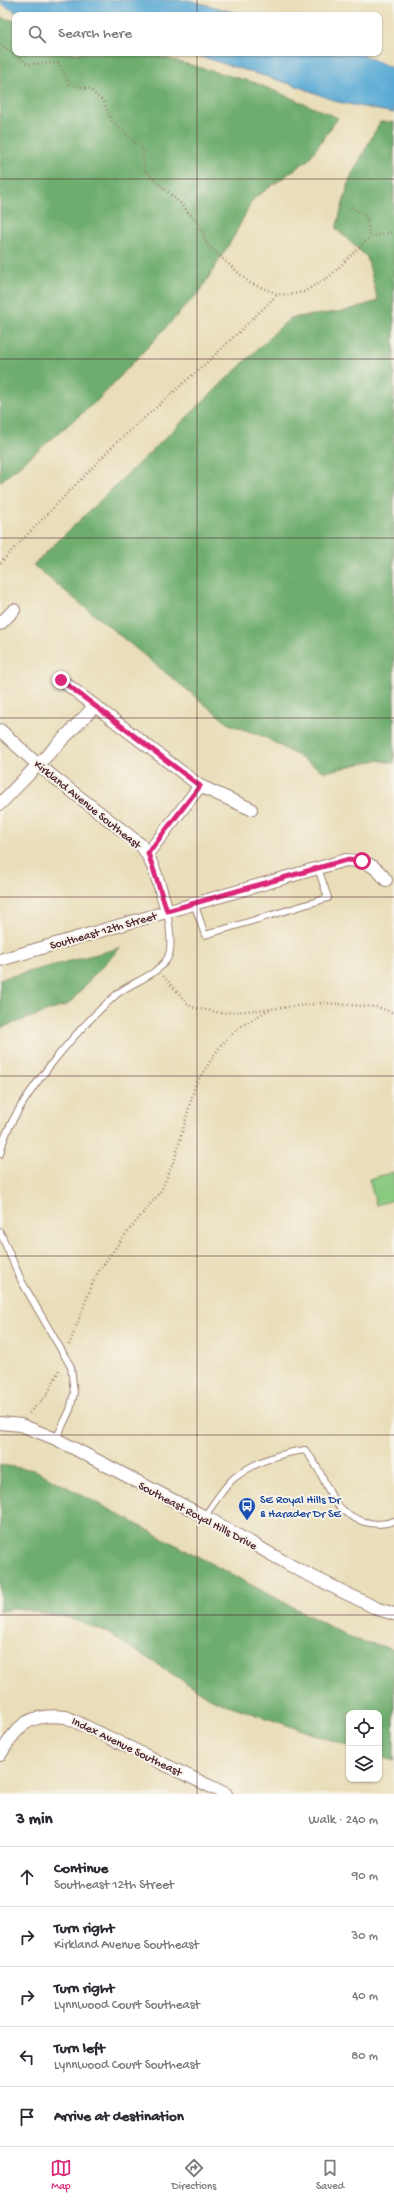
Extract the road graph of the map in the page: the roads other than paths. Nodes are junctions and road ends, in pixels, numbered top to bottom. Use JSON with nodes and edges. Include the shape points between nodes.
{"nodes":[{"id":1,"x":14,"y":610,"type":"dead end"},
{"id":2,"x":0,"y":624,"type":"edge"},
{"id":3,"x":61,"y":680,"type":"dead end"},
{"id":4,"x":95,"y":706,"type":"junction"},
{"id":5,"x":0,"y":730,"type":"edge"},
{"id":6,"x":38,"y":765,"type":"junction"},
{"id":7,"x":200,"y":786,"type":"junction"},
{"id":8,"x":0,"y":804,"type":"edge"},
{"id":9,"x":251,"y":808,"type":"dead end"},
{"id":10,"x":148,"y":853,"type":"junction"},
{"id":11,"x":318,"y":868,"type":"junction"},
{"id":12,"x":386,"y":880,"type":"dead end"},
{"id":13,"x":194,"y":903,"type":"junction"},
{"id":14,"x":167,"y":911,"type":"junction"},
{"id":15,"x":0,"y":960,"type":"edge"},
{"id":16,"x":0,"y":1154,"type":"edge"},
{"id":17,"x":0,"y":1232,"type":"edge"},
{"id":18,"x":0,"y":1423,"type":"edge"},
{"id":19,"x":56,"y":1439,"type":"junction"},
{"id":20,"x":204,"y":1517,"type":"junction"},
{"id":21,"x":394,"y":1521,"type":"edge"},
{"id":22,"x":394,"y":1614,"type":"edge"},
{"id":23,"x":0,"y":1755,"type":"edge"},
{"id":24,"x":226,"y":1794,"type":"edge"}],
"edges":[{"from":1,"to":2,"type":"street"},
{"from":3,"to":4,"type":"street"},
{"from":4,"to":6,"type":"street"},
{"from":4,"to":7,"type":"street"},
{"from":5,"to":6,"type":"street","name":"Kirkland Avenue Southeast"},
{"from":6,"to":8,"type":"street"},
{"from":6,"to":10,"type":"street","name":"Kirkland Avenue Southeast","via":[[140,844]]},
{"from":7,"to":9,"type":"street"},
{"from":7,"to":10,"type":"street"},
{"from":10,"to":14,"type":"street","name":"Kirkland Avenue Southeast"},
{"from":11,"to":12,"type":"street","name":"Southeast 12th Street","via":[[346,860],[362,861],[378,868]]},
{"from":11,"to":13,"type":"street","name":"Southeast 12th Street"},
{"from":11,"to":13,"type":"lane","via":[[328,898],[205,935]]},
{"from":13,"to":14,"type":"street","name":"Southeast 12th Street"},
{"from":14,"to":15,"type":"street","name":"Southeast 12th Street"},
{"from":14,"to":16,"type":"lane","via":[[171,929],[168,958],[95,1013],[25,1099]]},
{"from":17,"to":19,"type":"lane","via":[[22,1282],[71,1368],[74,1394],[70,1410]]},
{"from":18,"to":19,"type":"street","name":"Southeast Royal Hills Drive","via":[[21,1426]]},
{"from":19,"to":20,"type":"street","name":"Southeast Royal Hills Drive"},
{"from":20,"to":21,"type":"lane","via":[[234,1479],[262,1461],[286,1452],[305,1450],[315,1462],[335,1503],[356,1519],[367,1523],[384,1525]]},
{"from":20,"to":22,"type":"street","name":"Southeast Royal Hills Drive","via":[[297,1569],[378,1609]]},
{"from":23,"to":24,"type":"street","name":"Index Avenue Southeast","via":[[24,1722],[47,1715],[66,1717]]}]}
